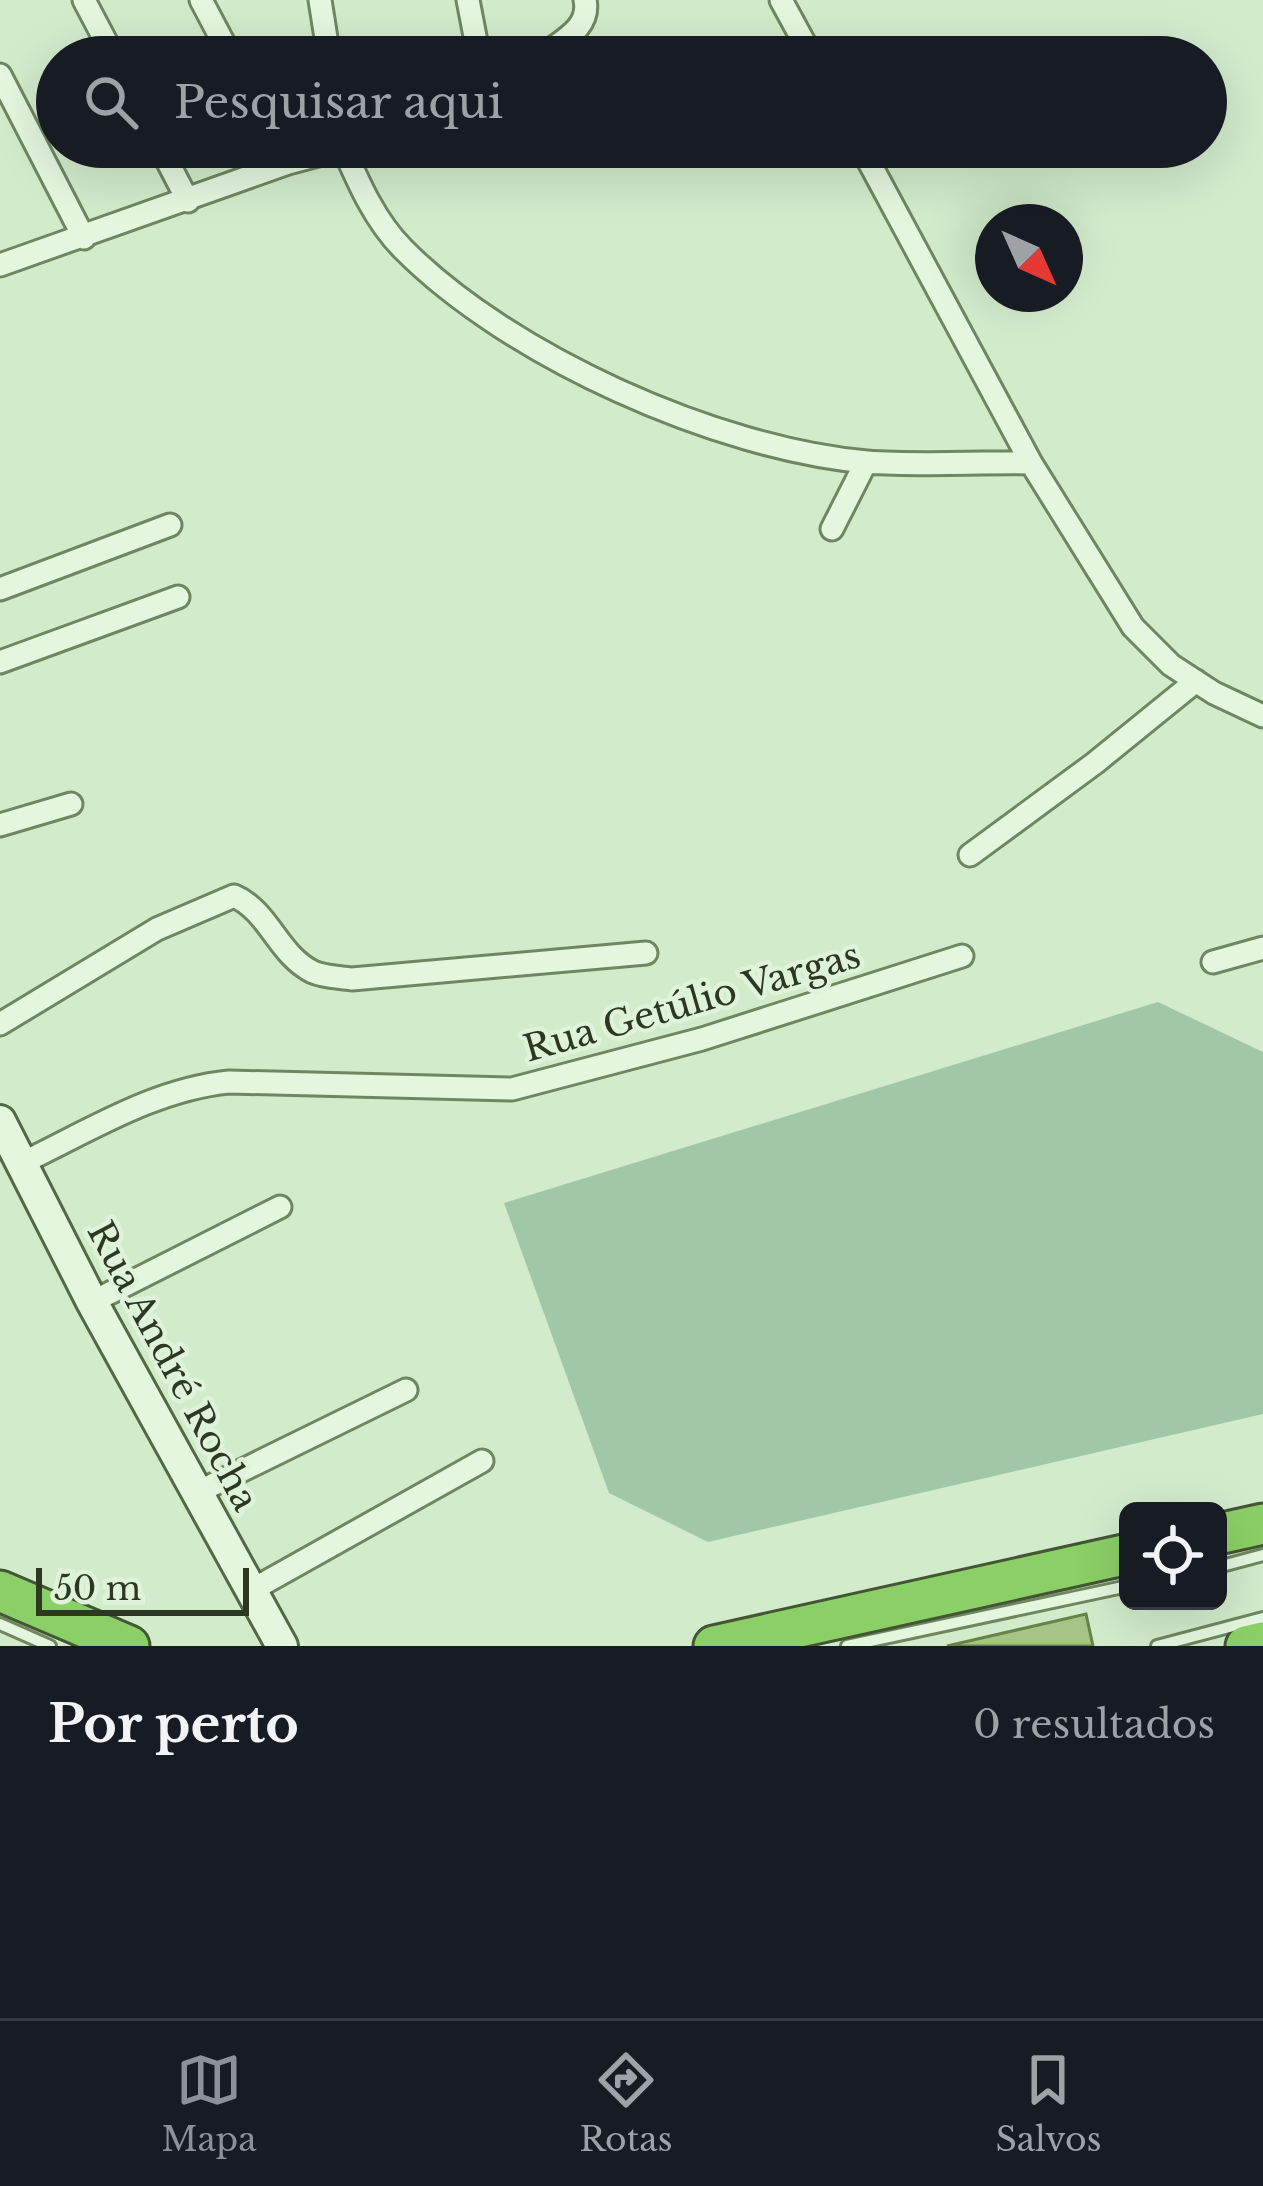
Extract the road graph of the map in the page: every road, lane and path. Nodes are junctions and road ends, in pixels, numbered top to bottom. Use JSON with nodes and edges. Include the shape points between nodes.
{"nodes":[{"id":1,"x":84,"y":0,"type":"edge"},
{"id":2,"x":201,"y":0,"type":"edge"},
{"id":3,"x":320,"y":0,"type":"edge"},
{"id":4,"x":468,"y":0,"type":"edge"},
{"id":5,"x":781,"y":0,"type":"edge"},
{"id":6,"x":586,"y":7,"type":"edge"},
{"id":7,"x":102,"y":36,"type":"edge"},
{"id":8,"x":220,"y":36,"type":"edge"},
{"id":9,"x":326,"y":36,"type":"edge"},
{"id":10,"x":475,"y":36,"type":"edge"},
{"id":11,"x":568,"y":36,"type":"edge"},
{"id":12,"x":801,"y":36,"type":"edge"},
{"id":13,"x":0,"y":75,"type":"edge"},
{"id":14,"x":36,"y":145,"type":"edge"},
{"id":15,"x":48,"y":168,"type":"edge"},
{"id":16,"x":171,"y":168,"type":"edge"},
{"id":17,"x":257,"y":168,"type":"edge"},
{"id":18,"x":354,"y":168,"type":"edge"},
{"id":19,"x":871,"y":168,"type":"edge"},
{"id":20,"x":188,"y":201,"type":"junction"},
{"id":21,"x":84,"y":238,"type":"junction"},
{"id":22,"x":0,"y":266,"type":"edge"},
{"id":23,"x":866,"y":462,"type":"junction"},
{"id":24,"x":1031,"y":463,"type":"junction"},
{"id":25,"x":170,"y":525,"type":"dead end"},
{"id":26,"x":832,"y":529,"type":"dead end"},
{"id":27,"x":0,"y":589,"type":"edge"},
{"id":28,"x":178,"y":597,"type":"dead end"},
{"id":29,"x":0,"y":662,"type":"edge"},
{"id":30,"x":1196,"y":681,"type":"junction"},
{"id":31,"x":1263,"y":716,"type":"edge"},
{"id":32,"x":70,"y":804,"type":"dead end"},
{"id":33,"x":0,"y":825,"type":"edge"},
{"id":34,"x":970,"y":855,"type":"dead end"},
{"id":35,"x":1263,"y":948,"type":"edge"},
{"id":36,"x":646,"y":953,"type":"dead end"},
{"id":37,"x":962,"y":956,"type":"dead end"},
{"id":38,"x":1213,"y":962,"type":"dead end"},
{"id":39,"x":0,"y":1024,"type":"edge"},
{"id":40,"x":0,"y":1121,"type":"edge"},
{"id":41,"x":22,"y":1163,"type":"junction"},
{"id":42,"x":280,"y":1207,"type":"dead end"},
{"id":43,"x":92,"y":1303,"type":"junction"},
{"id":44,"x":406,"y":1390,"type":"dead end"},
{"id":45,"x":482,"y":1461,"type":"dead end"},
{"id":46,"x":196,"y":1492,"type":"junction"},
{"id":47,"x":1263,"y":1524,"type":"edge"},
{"id":48,"x":1227,"y":1532,"type":"edge"},
{"id":49,"x":1119,"y":1556,"type":"edge"},
{"id":50,"x":1263,"y":1556,"type":"edge"},
{"id":51,"x":1227,"y":1565,"type":"edge"},
{"id":52,"x":1119,"y":1588,"type":"edge"},
{"id":53,"x":0,"y":1591,"type":"edge"},
{"id":54,"x":250,"y":1591,"type":"junction"},
{"id":55,"x":1263,"y":1618,"type":"edge"},
{"id":56,"x":0,"y":1624,"type":"edge"},
{"id":57,"x":1263,"y":1642,"type":"edge"},
{"id":58,"x":50,"y":1646,"type":"edge"},
{"id":59,"x":129,"y":1646,"type":"edge"},
{"id":60,"x":282,"y":1646,"type":"edge"},
{"id":61,"x":714,"y":1646,"type":"edge"},
{"id":62,"x":847,"y":1646,"type":"edge"},
{"id":63,"x":1157,"y":1646,"type":"edge"},
{"id":64,"x":1246,"y":1646,"type":"edge"}],
"edges":[{"from":1,"to":7,"type":"street"},
{"from":2,"to":8,"type":"street"},
{"from":3,"to":9,"type":"street"},
{"from":4,"to":10,"type":"street"},
{"from":5,"to":12,"type":"street"},
{"from":6,"to":11,"type":"street","via":[[584,23]]},
{"from":13,"to":14,"type":"street"},
{"from":15,"to":21,"type":"street"},
{"from":16,"to":20,"type":"street"},
{"from":17,"to":20,"type":"street"},
{"from":18,"to":23,"type":"street","via":[[401,248],[524,343],[711,427]]},
{"from":19,"to":24,"type":"street"},
{"from":20,"to":21,"type":"street"},
{"from":21,"to":22,"type":"street"},
{"from":23,"to":24,"type":"street"},
{"from":23,"to":26,"type":"street"},
{"from":24,"to":30,"type":"street","via":[[1133,627]]},
{"from":25,"to":27,"type":"street"},
{"from":28,"to":29,"type":"street"},
{"from":30,"to":31,"type":"street"},
{"from":30,"to":34,"type":"street"},
{"from":32,"to":33,"type":"street"},
{"from":35,"to":38,"type":"street"},
{"from":36,"to":39,"type":"street","via":[[352,979],[317,974],[291,958],[250,903],[234,896],[157,929]]},
{"from":37,"to":41,"type":"street","name":"Rua Getúlio Vargas","via":[[512,1089],[197,1085]]},
{"from":40,"to":41,"type":"main road","name":"Rua André Rocha"},
{"from":41,"to":43,"type":"main road","name":"Rua André Rocha"},
{"from":42,"to":43,"type":"street"},
{"from":43,"to":46,"type":"main road","name":"Rua André Rocha"},
{"from":44,"to":46,"type":"street"},
{"from":45,"to":54,"type":"street"},
{"from":46,"to":54,"type":"main road","name":"Rua André Rocha"},
{"from":47,"to":48,"type":"highway"},
{"from":49,"to":61,"type":"highway"},
{"from":50,"to":51,"type":"lane"},
{"from":52,"to":62,"type":"lane"},
{"from":53,"to":59,"type":"highway"},
{"from":54,"to":60,"type":"main road","name":"Rua André Rocha"},
{"from":55,"to":63,"type":"lane"},
{"from":56,"to":58,"type":"lane"},
{"from":57,"to":64,"type":"highway"}]}
